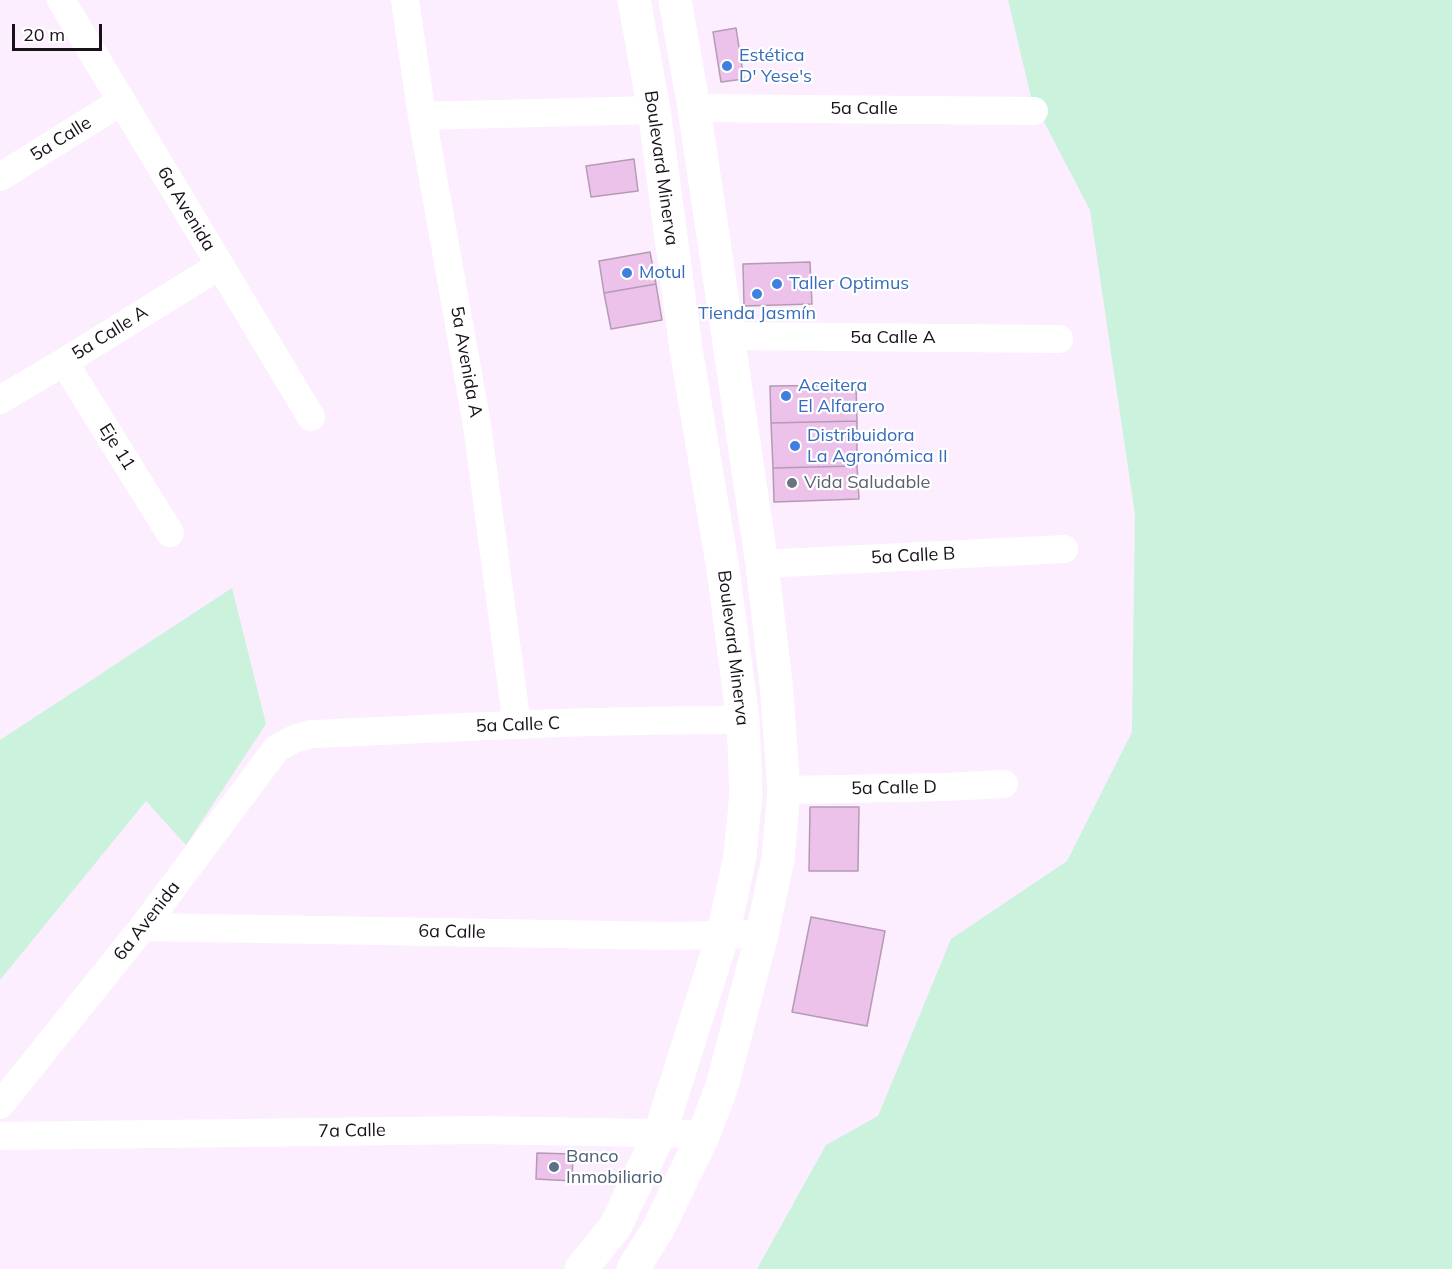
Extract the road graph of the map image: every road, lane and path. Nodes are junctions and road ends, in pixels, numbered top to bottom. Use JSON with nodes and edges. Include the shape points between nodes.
{"nodes":[{"id":1,"x":61,"y":0,"type":"edge"},
{"id":2,"x":405,"y":0,"type":"edge"},
{"id":3,"x":634,"y":0,"type":"edge"},
{"id":4,"x":675,"y":0,"type":"edge"},
{"id":5,"x":122,"y":101,"type":"junction"},
{"id":6,"x":694,"y":108,"type":"junction"},
{"id":7,"x":654,"y":110,"type":"junction"},
{"id":8,"x":1034,"y":111,"type":"dead end"},
{"id":9,"x":422,"y":116,"type":"junction"},
{"id":10,"x":0,"y":177,"type":"edge"},
{"id":11,"x":219,"y":266,"type":"junction"},
{"id":12,"x":728,"y":336,"type":"junction"},
{"id":13,"x":1059,"y":339,"type":"dead end"},
{"id":14,"x":64,"y":362,"type":"junction"},
{"id":15,"x":0,"y":400,"type":"edge"},
{"id":16,"x":311,"y":417,"type":"dead end"},
{"id":17,"x":170,"y":533,"type":"dead end"},
{"id":18,"x":1064,"y":549,"type":"dead end"},
{"id":19,"x":762,"y":564,"type":"junction"},
{"id":20,"x":744,"y":720,"type":"junction"},
{"id":21,"x":517,"y":725,"type":"junction"},
{"id":22,"x":294,"y":739,"type":"joint"},
{"id":23,"x":1004,"y":784,"type":"dead end"},
{"id":24,"x":784,"y":790,"type":"junction"},
{"id":25,"x":143,"y":927,"type":"junction"},
{"id":26,"x":762,"y":934,"type":"junction"},
{"id":27,"x":723,"y":935,"type":"junction"},
{"id":28,"x":0,"y":1105,"type":"edge"},
{"id":29,"x":660,"y":1133,"type":"junction"},
{"id":30,"x":704,"y":1134,"type":"junction"},
{"id":31,"x":0,"y":1136,"type":"edge"},
{"id":32,"x":581,"y":1269,"type":"edge"},
{"id":33,"x":633,"y":1269,"type":"edge"}],
"edges":[{"from":1,"to":5,"type":"street","name":"6a Avenida"},
{"from":2,"to":9,"type":"street","name":"5a Avenida A"},
{"from":3,"to":7,"type":"street","name":"Boulevard Minerva"},
{"from":4,"to":6,"type":"street","name":"Boulevard Minerva"},
{"from":5,"to":10,"type":"street","name":"5a Calle"},
{"from":5,"to":11,"type":"street","name":"6a Avenida"},
{"from":6,"to":8,"type":"street","name":"5a Calle"},
{"from":6,"to":12,"type":"street","name":"Boulevard Minerva"},
{"from":7,"to":9,"type":"street"},
{"from":7,"to":20,"type":"street","name":"Boulevard Minerva","via":[[686,349]]},
{"from":9,"to":21,"type":"street","name":"5a Avenida A","via":[[477,425]]},
{"from":11,"to":14,"type":"street","name":"5a Calle A"},
{"from":11,"to":16,"type":"street","name":"6a Avenida"},
{"from":12,"to":13,"type":"street","name":"5a Calle A"},
{"from":12,"to":19,"type":"street","name":"Boulevard Minerva"},
{"from":14,"to":15,"type":"street","name":"5a Calle A"},
{"from":14,"to":17,"type":"street","name":"Eje 11"},
{"from":18,"to":19,"type":"street","name":"5a Calle B"},
{"from":19,"to":24,"type":"street","name":"Boulevard Minerva"},
{"from":20,"to":21,"type":"street","name":"5a Calle C"},
{"from":20,"to":27,"type":"street","name":"Boulevard Minerva","via":[[746,793],[740,856]]},
{"from":21,"to":22,"type":"street","name":"5a Calle C","via":[[312,734]]},
{"from":22,"to":25,"type":"street","name":"6a Avenida","via":[[277,748]]},
{"from":23,"to":24,"type":"street","name":"5a Calle D"},
{"from":24,"to":26,"type":"street","name":"Boulevard Minerva","via":[[778,859]]},
{"from":25,"to":27,"type":"street","name":"6a Calle"},
{"from":25,"to":28,"type":"street","name":"6a Avenida"},
{"from":26,"to":27,"type":"street","name":"6a Calle"},
{"from":26,"to":30,"type":"street","name":"Boulevard Minerva","via":[[722,1086]]},
{"from":27,"to":29,"type":"street","name":"Boulevard Minerva"},
{"from":29,"to":30,"type":"street","name":"7a Calle"},
{"from":29,"to":31,"type":"street","name":"7a Calle","via":[[477,1130]]},
{"from":29,"to":32,"type":"street","name":"Boulevard Minerva","via":[[615,1227]]},
{"from":30,"to":33,"type":"street","name":"Boulevard Minerva","via":[[658,1229]]}]}
